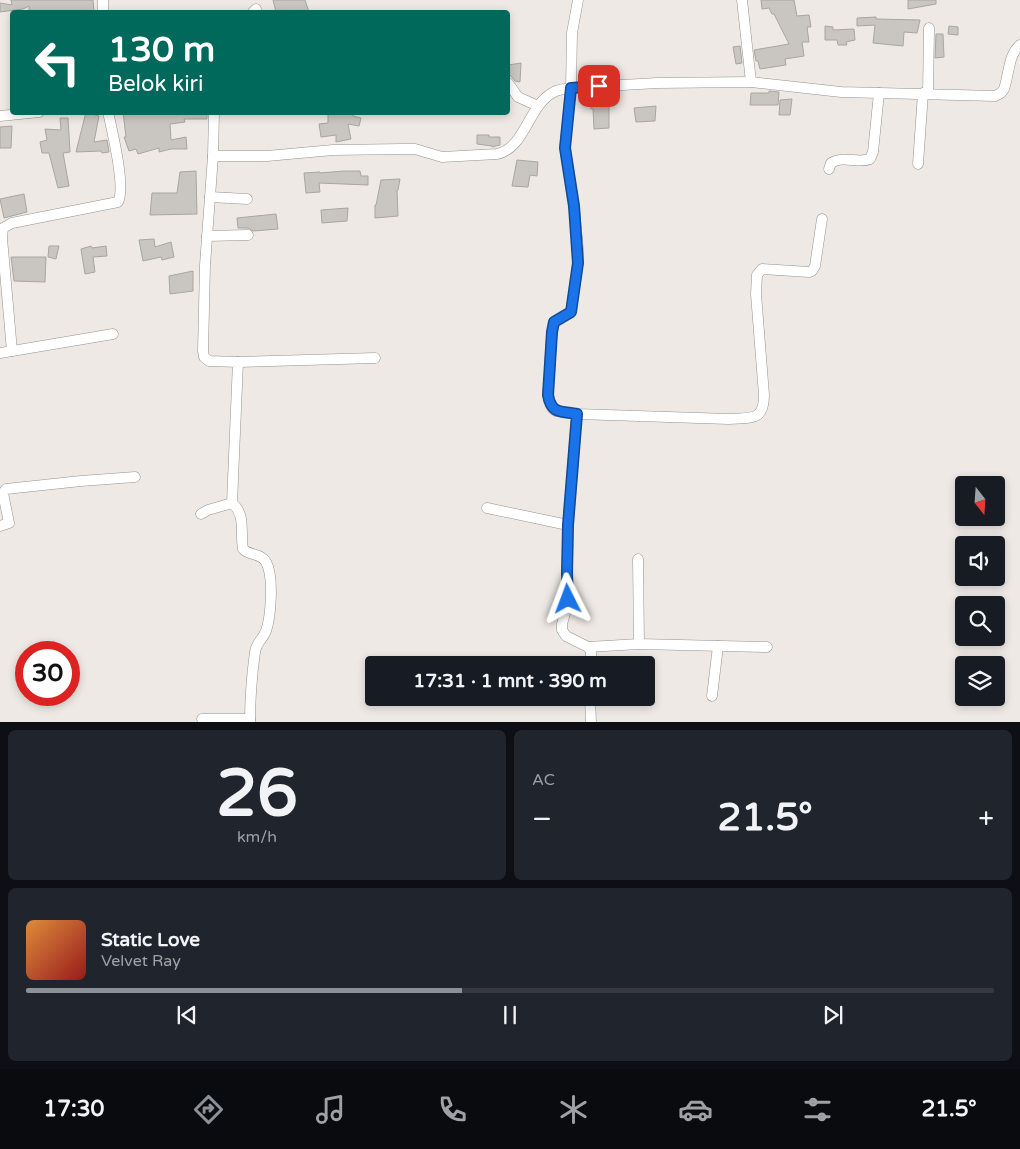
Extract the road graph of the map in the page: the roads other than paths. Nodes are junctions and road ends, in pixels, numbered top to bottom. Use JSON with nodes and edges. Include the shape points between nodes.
{"nodes":[{"id":1,"x":578,"y":0,"type":"edge"},
{"id":2,"x":742,"y":0,"type":"edge"},
{"id":3,"x":929,"y":28,"type":"dead end"},
{"id":4,"x":1020,"y":45,"type":"edge"},
{"id":5,"x":751,"y":82,"type":"junction"},
{"id":6,"x":510,"y":86,"type":"edge"},
{"id":7,"x":571,"y":88,"type":"junction"},
{"id":8,"x":879,"y":93,"type":"junction"},
{"id":9,"x":926,"y":93,"type":"junction"},
{"id":10,"x":538,"y":106,"type":"junction"},
{"id":11,"x":109,"y":115,"type":"edge"},
{"id":12,"x":214,"y":115,"type":"edge"},
{"id":13,"x":213,"y":156,"type":"junction"},
{"id":14,"x":918,"y":164,"type":"dead end"},
{"id":15,"x":829,"y":169,"type":"dead end"},
{"id":16,"x":210,"y":197,"type":"junction"},
{"id":17,"x":247,"y":199,"type":"dead end"},
{"id":18,"x":822,"y":220,"type":"dead end"},
{"id":19,"x":248,"y":235,"type":"dead end"},
{"id":20,"x":207,"y":236,"type":"junction"},
{"id":21,"x":113,"y":334,"type":"dead end"},
{"id":22,"x":12,"y":351,"type":"junction"},
{"id":23,"x":0,"y":353,"type":"edge"},
{"id":24,"x":375,"y":358,"type":"dead end"},
{"id":25,"x":238,"y":362,"type":"junction"},
{"id":26,"x":577,"y":414,"type":"junction"},
{"id":27,"x":135,"y":477,"type":"dead end"},
{"id":28,"x":232,"y":503,"type":"junction"},
{"id":29,"x":487,"y":508,"type":"dead end"},
{"id":30,"x":201,"y":514,"type":"dead end"},
{"id":31,"x":568,"y":525,"type":"junction"},
{"id":32,"x":0,"y":526,"type":"edge"},
{"id":33,"x":638,"y":559,"type":"dead end"},
{"id":34,"x":639,"y":644,"type":"junction"},
{"id":35,"x":588,"y":646,"type":"junction"},
{"id":36,"x":718,"y":646,"type":"junction"},
{"id":37,"x":767,"y":647,"type":"dead end"},
{"id":38,"x":591,"y":656,"type":"edge"},
{"id":39,"x":712,"y":696,"type":"dead end"},
{"id":40,"x":590,"y":706,"type":"edge"},
{"id":41,"x":202,"y":719,"type":"dead end"},
{"id":42,"x":250,"y":720,"type":"edge"},
{"id":43,"x":591,"y":722,"type":"edge"}],
"edges":[{"from":1,"to":7,"type":"street","via":[[572,33]]},
{"from":2,"to":5,"type":"street"},
{"from":3,"to":9,"type":"street"},
{"from":4,"to":9,"type":"street","via":[[1014,50],[1001,93],[995,96]]},
{"from":5,"to":7,"type":"street"},
{"from":5,"to":8,"type":"street","via":[[822,91]]},
{"from":6,"to":10,"type":"street","via":[[518,97]]},
{"from":7,"to":10,"type":"street","via":[[551,93]]},
{"from":7,"to":26,"type":"street","via":[[565,148],[578,263],[571,312],[554,322],[548,395],[556,411]]},
{"from":8,"to":9,"type":"street"},
{"from":8,"to":15,"type":"street","via":[[870,159],[842,159],[831,163]]},
{"from":9,"to":14,"type":"street"},
{"from":10,"to":13,"type":"street","via":[[513,146],[503,153],[442,158],[415,149],[402,149]]},
{"from":11,"to":22,"type":"street","via":[[120,178],[118,202],[21,221],[3,228]]},
{"from":12,"to":13,"type":"street"},
{"from":13,"to":16,"type":"street"},
{"from":16,"to":17,"type":"street"},
{"from":16,"to":20,"type":"street"},
{"from":18,"to":26,"type":"street","via":[[816,266],[812,271],[762,269],[757,275],[764,395],[764,408],[760,414],[729,419]]},
{"from":19,"to":20,"type":"street"},
{"from":20,"to":25,"type":"street","via":[[204,357],[209,361]]},
{"from":21,"to":22,"type":"street"},
{"from":22,"to":23,"type":"street"},
{"from":24,"to":25,"type":"street"},
{"from":25,"to":28,"type":"street"},
{"from":26,"to":31,"type":"street"},
{"from":27,"to":32,"type":"street","via":[[6,489],[3,493],[9,522]]},
{"from":28,"to":30,"type":"street"},
{"from":28,"to":42,"type":"street","via":[[240,515],[243,549],[262,557],[270,573],[266,630],[255,649]]},
{"from":29,"to":31,"type":"street"},
{"from":31,"to":35,"type":"street","via":[[568,599],[562,630],[566,636]]},
{"from":33,"to":34,"type":"street"},
{"from":34,"to":35,"type":"street"},
{"from":34,"to":36,"type":"street"},
{"from":35,"to":38,"type":"street"},
{"from":36,"to":37,"type":"street"},
{"from":36,"to":39,"type":"street"},
{"from":40,"to":43,"type":"street"},
{"from":41,"to":42,"type":"street"}]}
